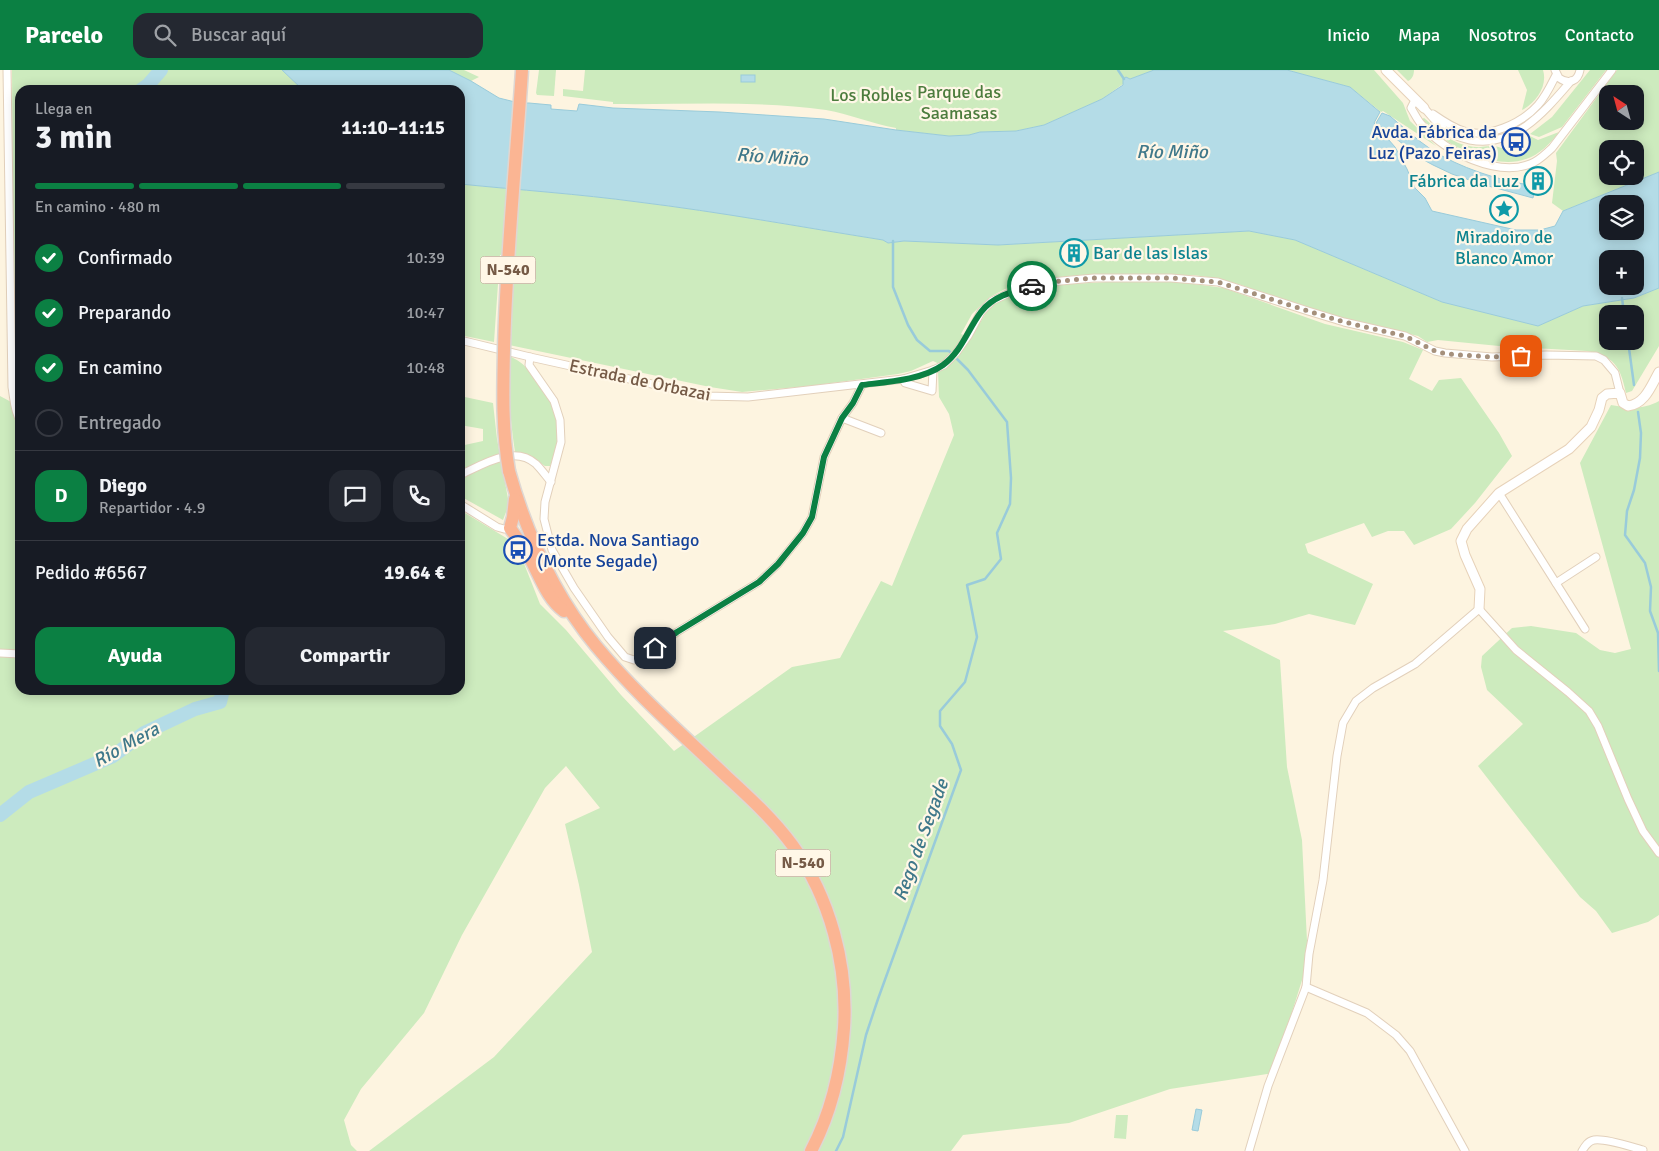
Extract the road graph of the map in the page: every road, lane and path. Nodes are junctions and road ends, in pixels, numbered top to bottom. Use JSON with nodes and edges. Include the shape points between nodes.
{"nodes":[{"id":1,"x":7,"y":70,"type":"edge"},
{"id":2,"x":522,"y":70,"type":"edge"},
{"id":3,"x":1386,"y":70,"type":"edge"},
{"id":4,"x":1580,"y":70,"type":"edge"},
{"id":5,"x":1612,"y":70,"type":"edge"},
{"id":6,"x":1555,"y":72,"type":"edge"},
{"id":7,"x":1571,"y":82,"type":"junction"},
{"id":8,"x":1415,"y":100,"type":"junction"},
{"id":9,"x":1424,"y":108,"type":"junction"},
{"id":10,"x":465,"y":341,"type":"edge"},
{"id":11,"x":530,"y":357,"type":"junction"},
{"id":12,"x":933,"y":370,"type":"junction"},
{"id":13,"x":1659,"y":372,"type":"edge"},
{"id":14,"x":903,"y":380,"type":"junction"},
{"id":15,"x":862,"y":385,"type":"junction"},
{"id":16,"x":1620,"y":393,"type":"junction"},
{"id":17,"x":15,"y":407,"type":"edge"},
{"id":18,"x":842,"y":418,"type":"junction"},
{"id":19,"x":882,"y":434,"type":"dead end"},
{"id":20,"x":465,"y":473,"type":"edge"},
{"id":21,"x":551,"y":482,"type":"junction"},
{"id":22,"x":1499,"y":493,"type":"junction"},
{"id":23,"x":516,"y":495,"type":"junction"},
{"id":24,"x":465,"y":507,"type":"edge"},
{"id":25,"x":510,"y":528,"type":"junction"},
{"id":26,"x":552,"y":550,"type":"junction"},
{"id":27,"x":539,"y":557,"type":"junction"},
{"id":28,"x":1596,"y":557,"type":"dead end"},
{"id":29,"x":1556,"y":583,"type":"junction"},
{"id":30,"x":1479,"y":609,"type":"junction"},
{"id":31,"x":573,"y":616,"type":"junction"},
{"id":32,"x":1584,"y":629,"type":"dead end"},
{"id":33,"x":608,"y":637,"type":"junction"},
{"id":34,"x":595,"y":645,"type":"junction"},
{"id":35,"x":0,"y":653,"type":"edge"},
{"id":36,"x":15,"y":654,"type":"edge"},
{"id":37,"x":1659,"y":852,"type":"edge"},
{"id":38,"x":1306,"y":987,"type":"junction"},
{"id":39,"x":1643,"y":1150,"type":"edge"},
{"id":40,"x":810,"y":1151,"type":"edge"},
{"id":41,"x":1249,"y":1151,"type":"edge"},
{"id":42,"x":1465,"y":1151,"type":"edge"},
{"id":43,"x":1582,"y":1151,"type":"edge"}],
"edges":[{"from":1,"to":17,"type":"street","via":[[12,388]]},
{"from":2,"to":23,"type":"highway","number":"N-540","bridge":true,"via":[[505,324],[503,416],[505,451]]},
{"from":3,"to":8,"type":"street"},
{"from":4,"to":7,"type":"street","via":[[1578,77]]},
{"from":5,"to":8,"type":"street","via":[[1552,148],[1540,159],[1521,167],[1492,166],[1446,146],[1420,123],[1411,108]]},
{"from":6,"to":7,"type":"street","via":[[1562,81]]},
{"from":6,"to":9,"type":"street","via":[[1538,106],[1494,131],[1465,132]]},
{"from":7,"to":9,"type":"street","via":[[1527,126],[1492,141],[1459,138],[1438,124]]},
{"from":8,"to":9,"type":"street"},
{"from":10,"to":11,"type":"street","name":"Estrada de Orbazai"},
{"from":11,"to":15,"type":"street","name":"Estrada de Orbazai","via":[[706,396],[748,397]]},
{"from":11,"to":21,"type":"street","via":[[529,365],[554,401],[560,420],[562,442]]},
{"from":12,"to":14,"type":"street","name":"Estrada de Orbazai"},
{"from":12,"to":14,"type":"street","via":[[932,390],[905,384]]},
{"from":12,"to":16,"type":"street","name":"Estrada de Orbazai","via":[[956,353],[982,312],[1007,294],[1050,282],[1094,278],[1171,278],[1218,282],[1344,322],[1405,336],[1446,354],[1596,356],[1615,373]]},
{"from":13,"to":16,"type":"street","via":[[1637,404],[1628,406]]},
{"from":14,"to":15,"type":"street","name":"Estrada de Orbazai"},
{"from":15,"to":18,"type":"street"},
{"from":16,"to":22,"type":"street","via":[[1607,394],[1602,398],[1591,426],[1569,449]]},
{"from":18,"to":19,"type":"street"},
{"from":18,"to":33,"type":"street","via":[[824,457],[812,517],[778,564],[759,582],[634,660],[624,657]]},
{"from":20,"to":21,"type":"street","via":[[493,459],[520,455],[535,463]]},
{"from":21,"to":26,"type":"street","via":[[544,519]]},
{"from":22,"to":29,"type":"street"},
{"from":22,"to":30,"type":"street","via":[[1467,529],[1461,541],[1480,589]]},
{"from":23,"to":25,"type":"highway"},
{"from":23,"to":27,"type":"highway","number":"N-540"},
{"from":24,"to":25,"type":"street","via":[[497,527]]},
{"from":25,"to":31,"type":"highway","via":[[548,594],[560,608]]},
{"from":26,"to":27,"type":"street"},
{"from":26,"to":33,"type":"street"},
{"from":27,"to":31,"type":"highway","number":"N-540"},
{"from":28,"to":29,"type":"street"},
{"from":29,"to":32,"type":"street"},
{"from":30,"to":37,"type":"street","via":[[1516,650],[1589,711],[1628,799]]},
{"from":30,"to":38,"type":"street","via":[[1414,664],[1362,696],[1343,722]]},
{"from":31,"to":34,"type":"highway","number":"N-540"},
{"from":33,"to":34,"type":"street"},
{"from":34,"to":40,"type":"highway","number":"N-540","via":[[624,679],[767,815],[793,846],[827,910],[844,980],[845,1014],[842,1055],[834,1094]]},
{"from":35,"to":36,"type":"street"},
{"from":38,"to":41,"type":"street","via":[[1268,1086]]},
{"from":38,"to":42,"type":"street","via":[[1367,1013],[1396,1035],[1410,1051]]},
{"from":39,"to":43,"type":"street","via":[[1593,1140]]}]}
